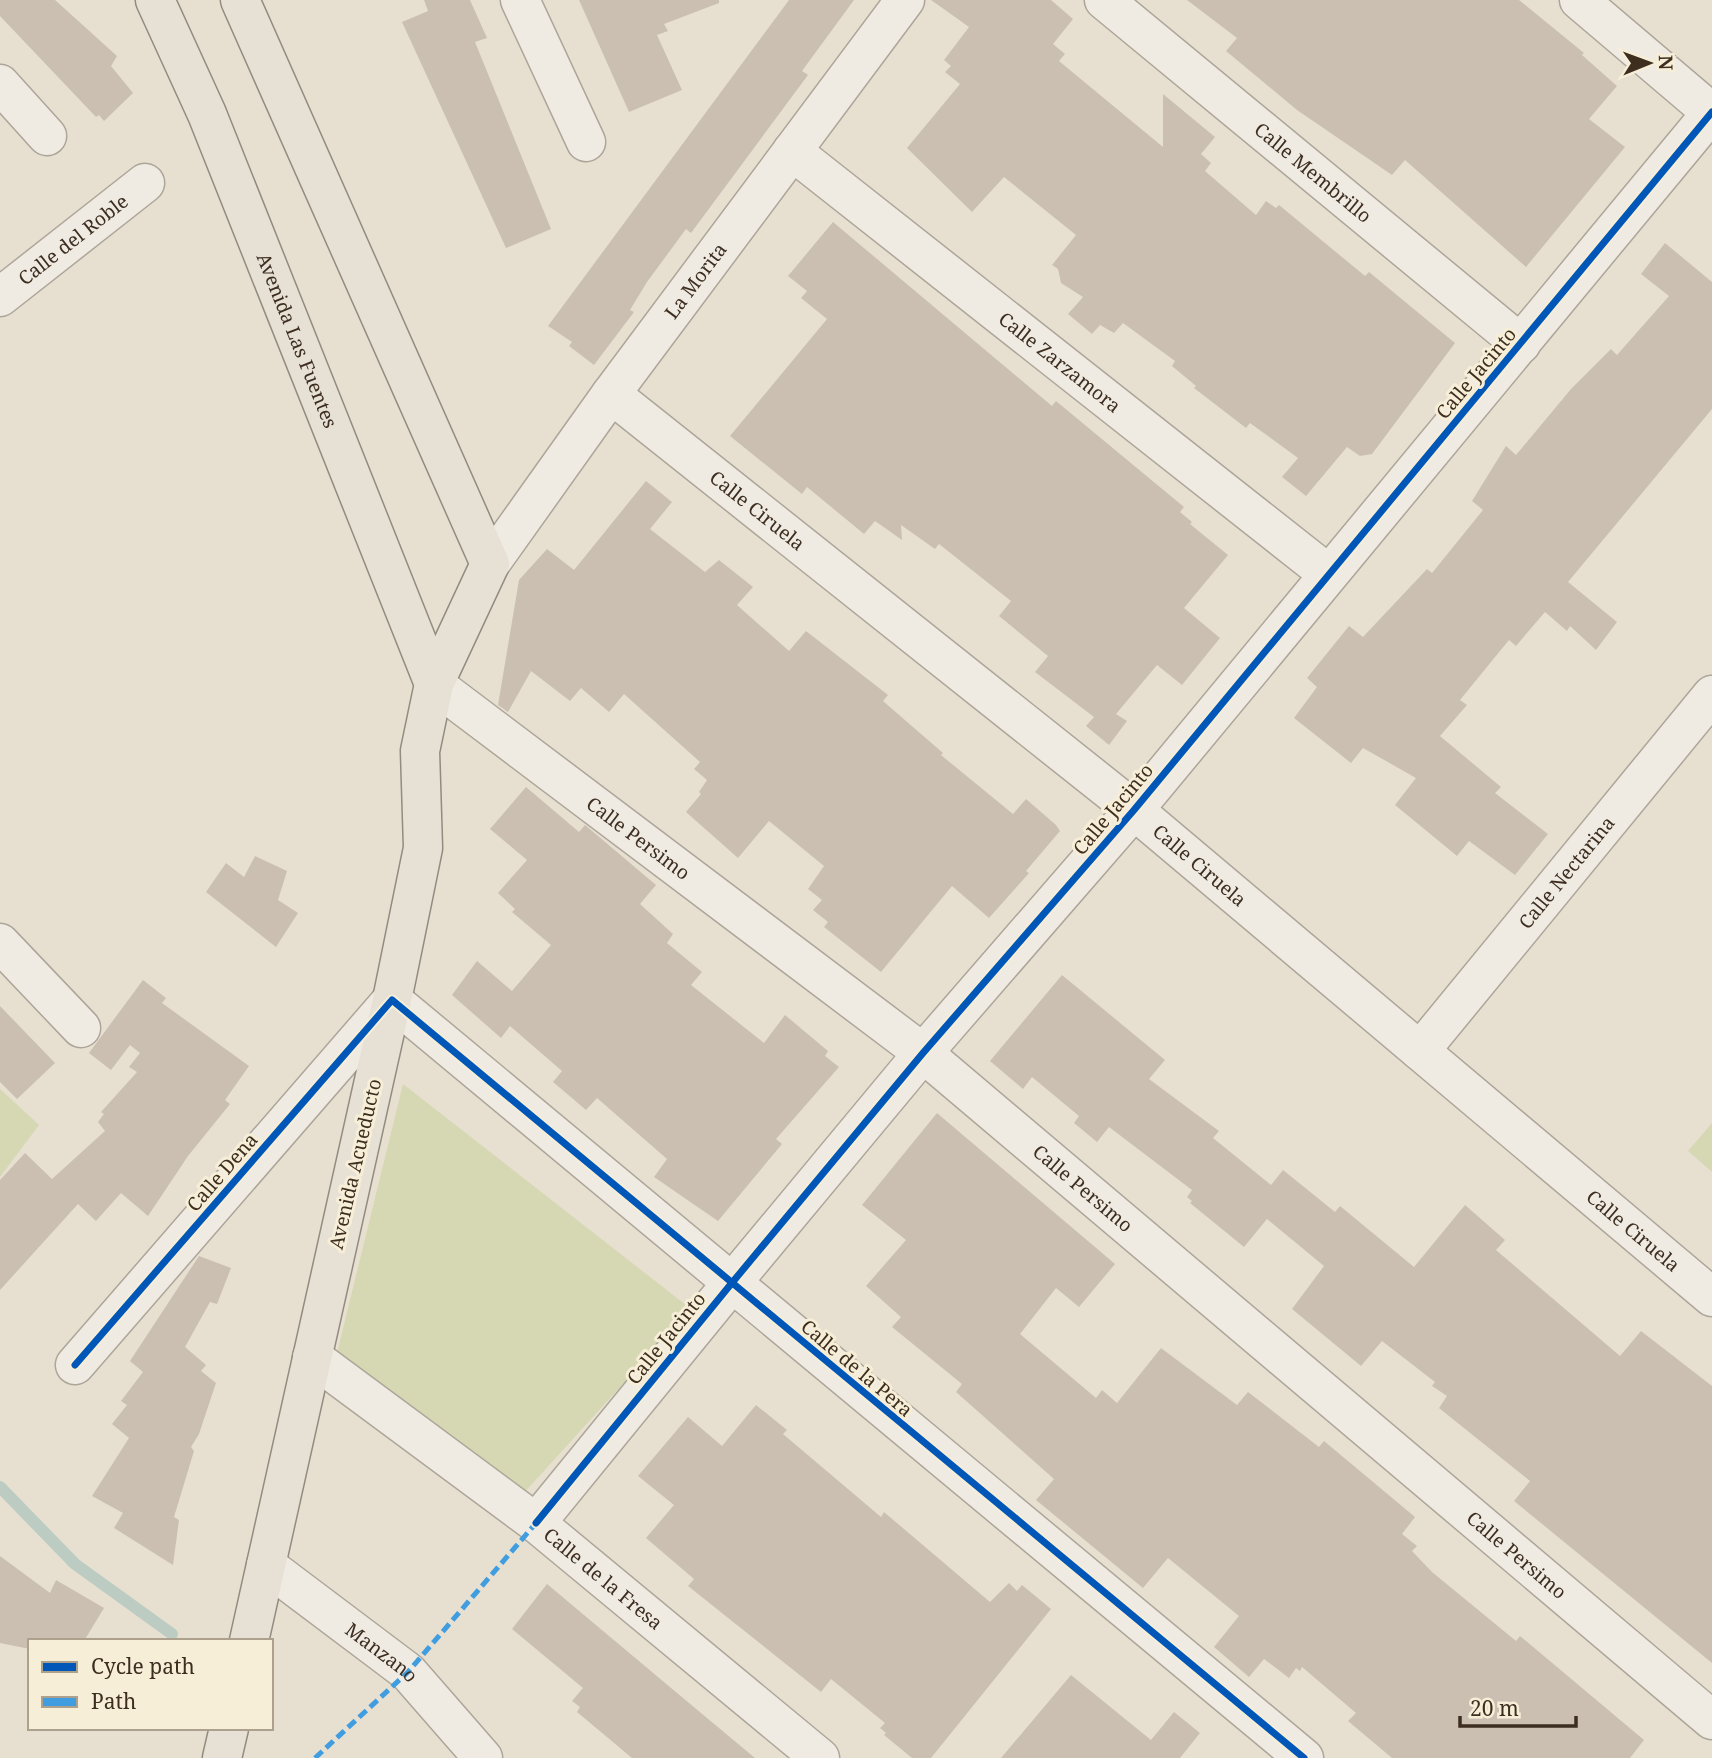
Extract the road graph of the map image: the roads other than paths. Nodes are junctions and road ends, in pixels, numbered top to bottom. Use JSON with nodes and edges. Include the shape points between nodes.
{"nodes":[{"id":1,"x":155,"y":0,"type":"edge"},
{"id":2,"x":240,"y":0,"type":"edge"},
{"id":3,"x":520,"y":0,"type":"edge"},
{"id":4,"x":905,"y":0,"type":"edge"},
{"id":5,"x":1104,"y":0,"type":"edge"},
{"id":6,"x":1579,"y":0,"type":"edge"},
{"id":7,"x":0,"y":84,"type":"edge"},
{"id":8,"x":1712,"y":113,"type":"edge"},
{"id":9,"x":47,"y":136,"type":"dead end"},
{"id":10,"x":586,"y":142,"type":"dead end"},
{"id":11,"x":792,"y":151,"type":"junction"},
{"id":12,"x":145,"y":183,"type":"dead end"},
{"id":13,"x":0,"y":297,"type":"edge"},
{"id":14,"x":1521,"y":344,"type":"junction"},
{"id":15,"x":611,"y":394,"type":"junction"},
{"id":16,"x":490,"y":564,"type":"junction"},
{"id":17,"x":1328,"y":573,"type":"junction"},
{"id":18,"x":434,"y":684,"type":"junction"},
{"id":19,"x":1712,"y":695,"type":"edge"},
{"id":20,"x":1134,"y":810,"type":"junction"},
{"id":21,"x":0,"y":943,"type":"edge"},
{"id":22,"x":392,"y":1000,"type":"junction"},
{"id":23,"x":81,"y":1028,"type":"dead end"},
{"id":24,"x":1420,"y":1051,"type":"junction"},
{"id":25,"x":923,"y":1053,"type":"junction"},
{"id":26,"x":731,"y":1284,"type":"junction"},
{"id":27,"x":1712,"y":1297,"type":"edge"},
{"id":28,"x":312,"y":1357,"type":"junction"},
{"id":29,"x":75,"y":1365,"type":"dead end"},
{"id":30,"x":536,"y":1523,"type":"junction"},
{"id":31,"x":266,"y":1565,"type":"junction"},
{"id":32,"x":249,"y":1639,"type":"edge"},
{"id":33,"x":1712,"y":1720,"type":"edge"},
{"id":34,"x":229,"y":1730,"type":"edge"},
{"id":35,"x":222,"y":1758,"type":"edge"},
{"id":36,"x":482,"y":1758,"type":"edge"},
{"id":37,"x":820,"y":1758,"type":"edge"},
{"id":38,"x":1304,"y":1758,"type":"edge"}],
"edges":[{"from":1,"to":18,"type":"main road","name":"Avenida Las Fuentes","via":[[207,114]]},
{"from":2,"to":16,"type":"main road"},
{"from":3,"to":10,"type":"street"},
{"from":4,"to":11,"type":"street","name":"La Morita"},
{"from":5,"to":14,"type":"street","name":"Calle Membrillo"},
{"from":6,"to":8,"type":"street"},
{"from":7,"to":9,"type":"street"},
{"from":8,"to":14,"type":"street","name":"Calle Jacinto"},
{"from":11,"to":15,"type":"street","name":"La Morita"},
{"from":11,"to":17,"type":"street","name":"Calle Zarzamora"},
{"from":12,"to":13,"type":"street","name":"Calle del Roble"},
{"from":14,"to":17,"type":"street","name":"Calle Jacinto"},
{"from":15,"to":16,"type":"street","name":"La Morita"},
{"from":15,"to":20,"type":"street","name":"Calle Ciruela"},
{"from":16,"to":18,"type":"main road","name":"Avenida Acueducto"},
{"from":17,"to":20,"type":"street","name":"Calle Jacinto"},
{"from":18,"to":22,"type":"main road","name":"Avenida Acueducto","via":[[420,751],[423,848]]},
{"from":18,"to":25,"type":"street","name":"Calle Persimo"},
{"from":19,"to":24,"type":"street","name":"Calle Nectarina"},
{"from":20,"to":24,"type":"street","name":"Calle Ciruela"},
{"from":20,"to":25,"type":"street","name":"Calle Jacinto"},
{"from":21,"to":23,"type":"street"},
{"from":22,"to":26,"type":"street","name":"Calle de la Pera"},
{"from":22,"to":28,"type":"main road","name":"Avenida Acueducto"},
{"from":22,"to":29,"type":"street","name":"Calle Dena"},
{"from":24,"to":27,"type":"street","name":"Calle Ciruela"},
{"from":25,"to":26,"type":"street","name":"Calle Jacinto"},
{"from":25,"to":33,"type":"street","name":"Calle Persimo"},
{"from":26,"to":30,"type":"street","name":"Calle Jacinto"},
{"from":26,"to":38,"type":"street","name":"Calle de la Pera"},
{"from":28,"to":30,"type":"street","name":"Calle de la Fresa"},
{"from":28,"to":31,"type":"main road","name":"Avenida Acueducto"},
{"from":30,"to":37,"type":"street","name":"Calle de la Fresa"},
{"from":31,"to":32,"type":"main road","name":"Avenida Acueducto"},
{"from":31,"to":36,"type":"street","name":"Manzano","via":[[408,1672]]},
{"from":34,"to":35,"type":"main road"}]}
